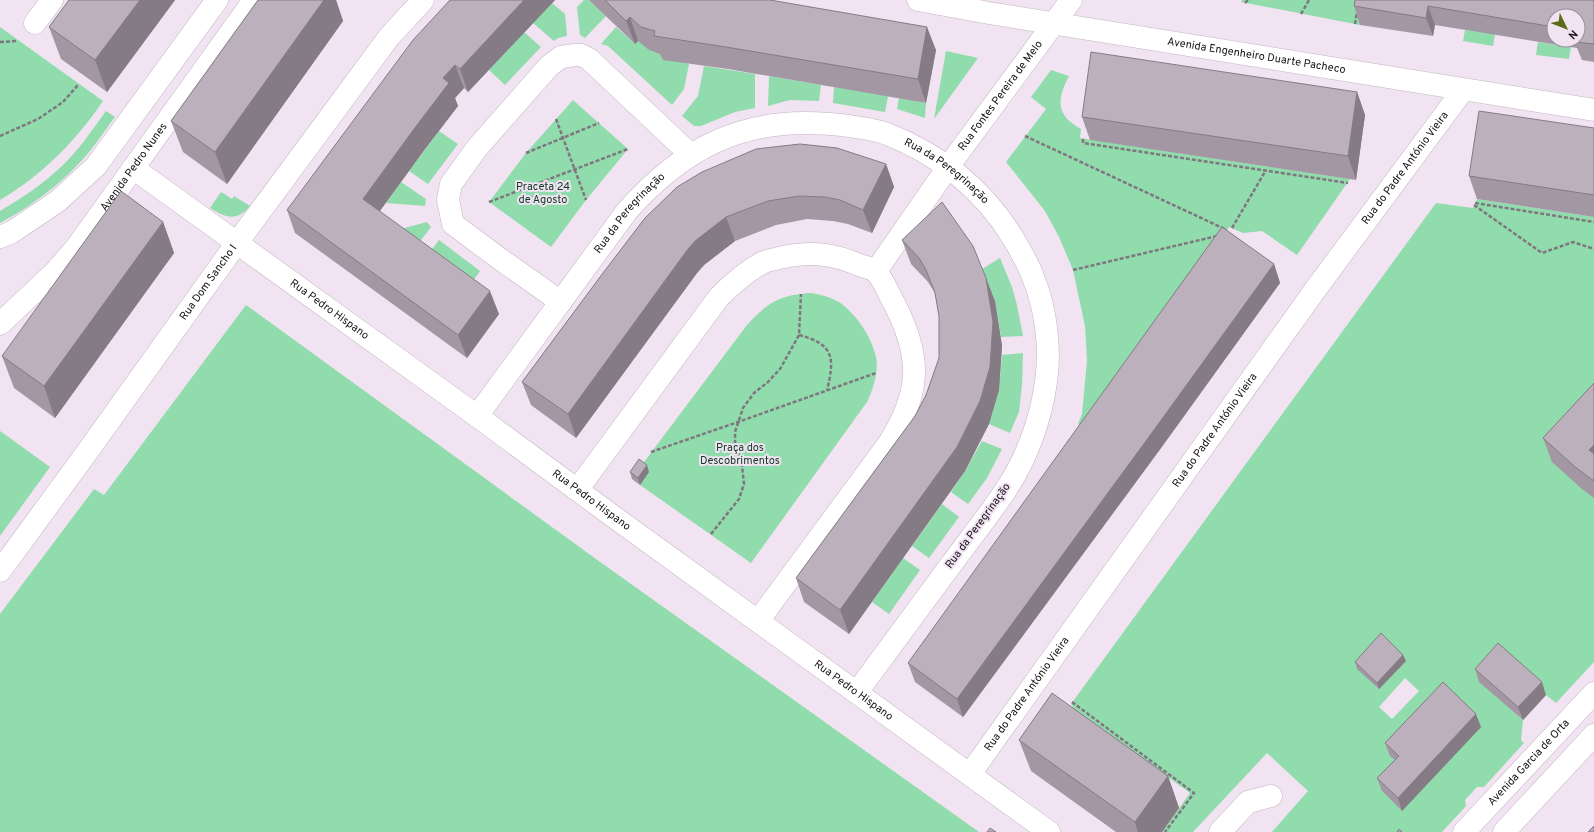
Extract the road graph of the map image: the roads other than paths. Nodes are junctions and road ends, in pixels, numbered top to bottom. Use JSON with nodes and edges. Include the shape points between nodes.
{"nodes":[{"id":1,"x":52,"y":0,"type":"edge"},
{"id":2,"x":217,"y":0,"type":"edge"},
{"id":3,"x":254,"y":0,"type":"edge"},
{"id":4,"x":423,"y":0,"type":"edge"},
{"id":5,"x":918,"y":0,"type":"edge"},
{"id":6,"x":1071,"y":0,"type":"edge"},
{"id":7,"x":35,"y":23,"type":"dead end"},
{"id":8,"x":1054,"y":24,"type":"junction"},
{"id":9,"x":1463,"y":90,"type":"junction"},
{"id":10,"x":1594,"y":110,"type":"edge"},
{"id":11,"x":691,"y":155,"type":"junction"},
{"id":12,"x":948,"y":166,"type":"junction"},
{"id":13,"x":133,"y":168,"type":"junction"},
{"id":14,"x":0,"y":237,"type":"edge"},
{"id":15,"x":236,"y":244,"type":"junction"},
{"id":16,"x":876,"y":271,"type":"junction"},
{"id":17,"x":561,"y":302,"type":"junction"},
{"id":18,"x":0,"y":324,"type":"edge"},
{"id":19,"x":478,"y":416,"type":"junction"},
{"id":20,"x":577,"y":490,"type":"junction"},
{"id":21,"x":0,"y":571,"type":"edge"},
{"id":22,"x":758,"y":621,"type":"junction"},
{"id":23,"x":858,"y":692,"type":"junction"},
{"id":24,"x":1594,"y":693,"type":"edge"},
{"id":25,"x":1594,"y":735,"type":"edge"},
{"id":26,"x":970,"y":774,"type":"junction"},
{"id":27,"x":1271,"y":796,"type":"dead end"},
{"id":28,"x":1049,"y":832,"type":"edge"},
{"id":29,"x":1220,"y":832,"type":"edge"},
{"id":30,"x":1464,"y":832,"type":"edge"},
{"id":31,"x":1504,"y":832,"type":"edge"}],
"edges":[{"from":1,"to":7,"type":"street"},
{"from":2,"to":14,"type":"street","via":[[96,166],[58,201],[12,232]]},
{"from":3,"to":13,"type":"street","name":"Avenida Pedro Nunes"},
{"from":4,"to":15,"type":"street","name":"Rua Dom Sancho I","via":[[389,37]]},
{"from":5,"to":8,"type":"street","name":"Avenida Engenheiro Duarte Pacheco"},
{"from":6,"to":8,"type":"street","name":"Rua Fontes Pereira de Melo"},
{"from":8,"to":9,"type":"street","name":"Avenida Engenheiro Duarte Pacheco"},
{"from":8,"to":12,"type":"street","name":"Rua Fontes Pereira de Melo"},
{"from":9,"to":10,"type":"street","name":"Avenida Engenheiro Duarte Pacheco"},
{"from":9,"to":26,"type":"street","name":"Rua do Padre António Vieira","via":[[1315,290]]},
{"from":11,"to":12,"type":"street","name":"Rua da Peregrinação","via":[[715,142],[754,129],[789,122],[822,122],[886,133]]},
{"from":11,"to":17,"type":"street","name":"Rua da Peregrinação","via":[[642,194]]},
{"from":11,"to":17,"type":"street","via":[[589,59],[581,55],[561,57],[549,66],[515,104],[477,148],[451,184],[448,200],[453,224]]},
{"from":12,"to":16,"type":"street","name":"Rua Fontes Pereira de Melo"},
{"from":12,"to":23,"type":"street","name":"Rua da Peregrinação","via":[[974,189],[1005,224],[1033,276],[1042,306],[1048,344],[1046,384],[1027,451],[1006,490]]},
{"from":13,"to":15,"type":"street","name":"Rua Pedro Hispano"},
{"from":13,"to":18,"type":"street","name":"Avenida Pedro Nunes","via":[[76,248],[55,272]]},
{"from":15,"to":19,"type":"street","name":"Rua Pedro Hispano"},
{"from":15,"to":21,"type":"street","name":"Rua Dom Sancho I"},
{"from":16,"to":20,"type":"street","via":[[845,258],[819,253],[763,262],[739,278],[719,297]]},
{"from":16,"to":22,"type":"street","via":[[905,324],[912,344],[915,363],[909,404],[901,424],[889,443]]},
{"from":17,"to":19,"type":"street","name":"Rua da Peregrinação"},
{"from":19,"to":20,"type":"street","name":"Rua Pedro Hispano"},
{"from":20,"to":22,"type":"street","name":"Rua Pedro Hispano"},
{"from":22,"to":23,"type":"street","name":"Rua Pedro Hispano"},
{"from":23,"to":26,"type":"street","name":"Rua Pedro Hispano"},
{"from":24,"to":30,"type":"street","name":"Avenida Garcia de Orta"},
{"from":25,"to":31,"type":"street"},
{"from":26,"to":28,"type":"street","name":"Rua Pedro Hispano"},
{"from":27,"to":29,"type":"street","via":[[1248,802]]}]}
